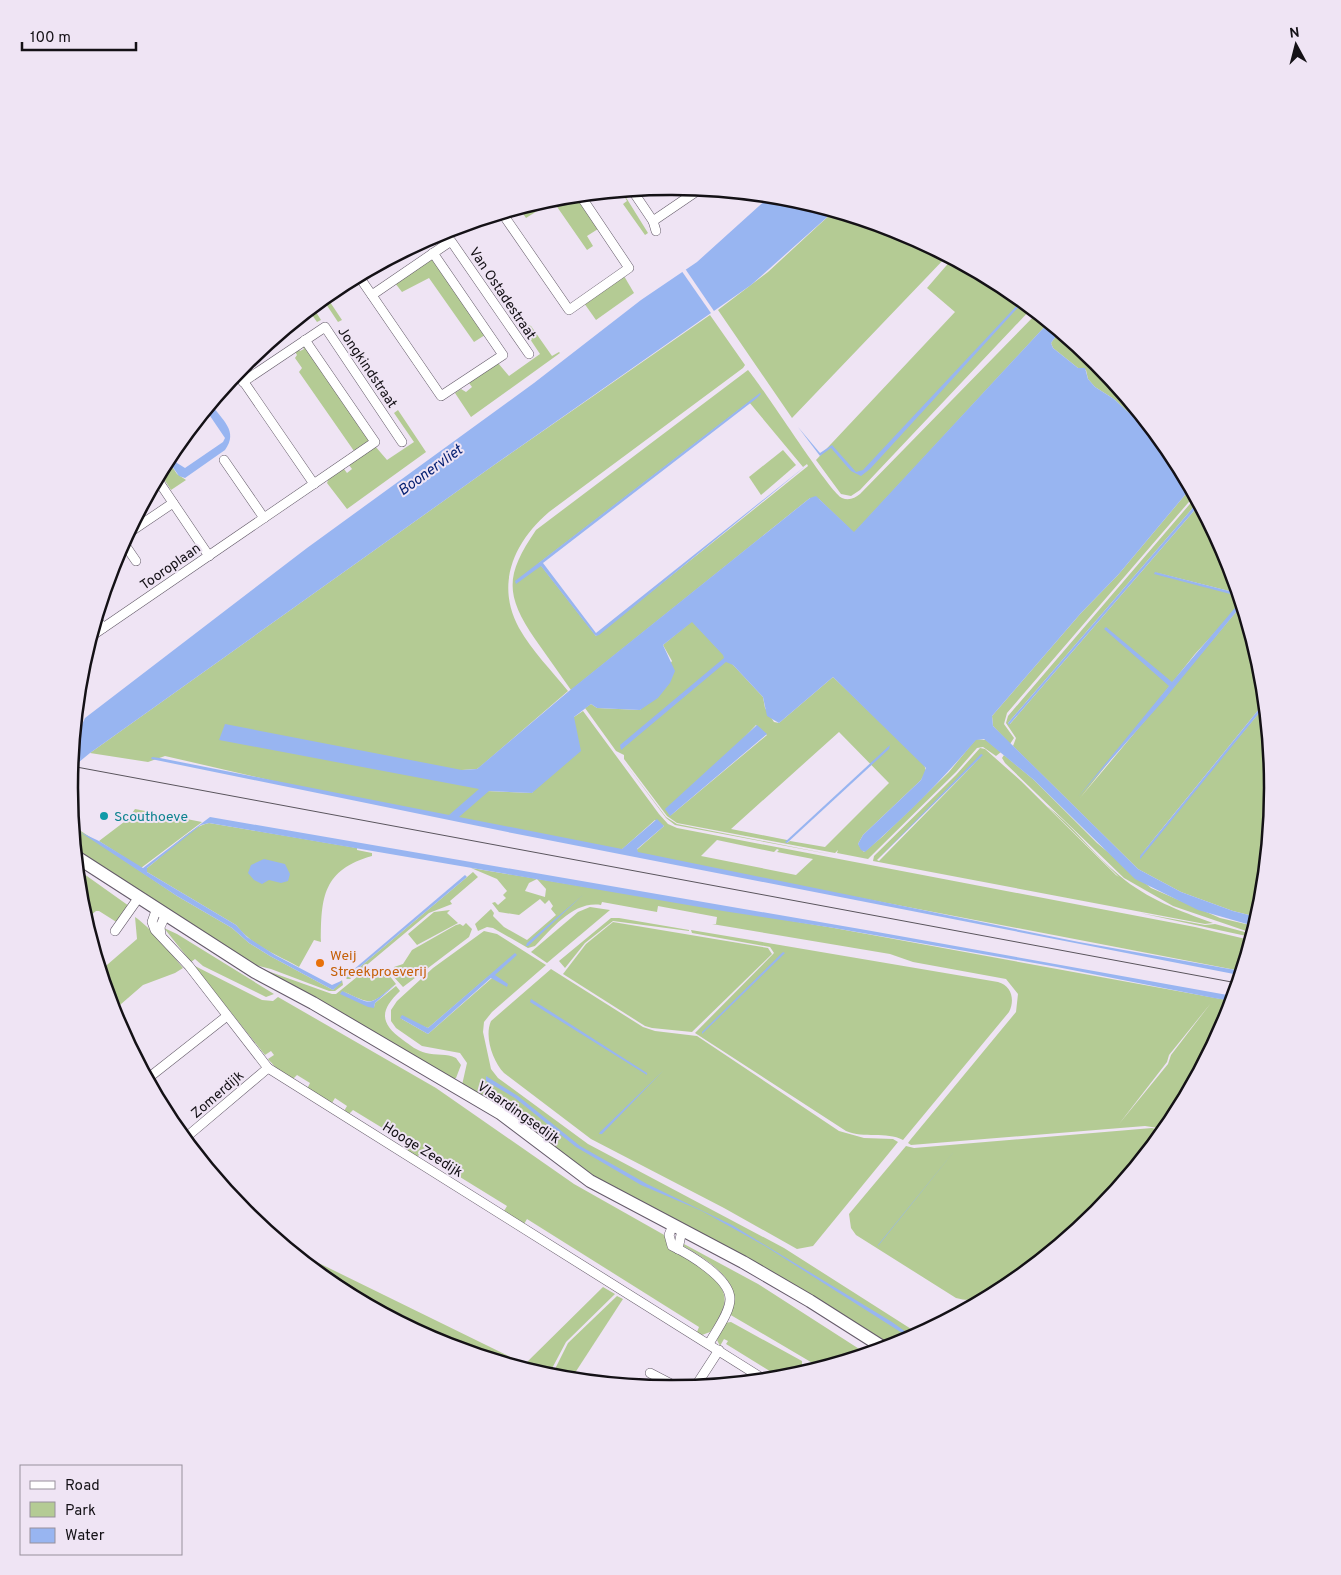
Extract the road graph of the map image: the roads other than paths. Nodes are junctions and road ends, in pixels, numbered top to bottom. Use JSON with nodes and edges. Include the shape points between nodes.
{"nodes":[{"id":1,"x":636,"y":196,"type":"edge"},
{"id":2,"x":690,"y":196,"type":"edge"},
{"id":3,"x":584,"y":201,"type":"edge"},
{"id":4,"x":506,"y":218,"type":"edge"},
{"id":5,"x":653,"y":221,"type":"junction"},
{"id":6,"x":656,"y":231,"type":"dead end"},
{"id":7,"x":433,"y":253,"type":"junction"},
{"id":8,"x":362,"y":281,"type":"edge"},
{"id":9,"x":372,"y":295,"type":"junction"},
{"id":10,"x":305,"y":340,"type":"junction"},
{"id":11,"x":528,"y":354,"type":"dead end"},
{"id":12,"x":241,"y":379,"type":"edge"},
{"id":13,"x":243,"y":382,"type":"junction"},
{"id":14,"x":402,"y":442,"type":"dead end"},
{"id":15,"x":224,"y":460,"type":"dead end"},
{"id":16,"x":314,"y":484,"type":"junction"},
{"id":17,"x":161,"y":485,"type":"edge"},
{"id":18,"x":173,"y":503,"type":"junction"},
{"id":19,"x":264,"y":518,"type":"junction"},
{"id":20,"x":138,"y":526,"type":"edge"},
{"id":21,"x":128,"y":549,"type":"edge"},
{"id":22,"x":209,"y":556,"type":"junction"},
{"id":23,"x":136,"y":561,"type":"dead end"},
{"id":24,"x":101,"y":625,"type":"edge"},
{"id":25,"x":103,"y":628,"type":"junction"},
{"id":26,"x":99,"y":631,"type":"edge"},
{"id":27,"x":83,"y":860,"type":"edge"},
{"id":28,"x":139,"y":897,"type":"junction"},
{"id":29,"x":162,"y":911,"type":"junction"},
{"id":30,"x":115,"y":931,"type":"dead end"},
{"id":31,"x":227,"y":1016,"type":"junction"},
{"id":32,"x":268,"y":1068,"type":"junction"},
{"id":33,"x":152,"y":1075,"type":"edge"},
{"id":34,"x":190,"y":1134,"type":"edge"},
{"id":35,"x":678,"y":1227,"type":"junction"},
{"id":36,"x":876,"y":1343,"type":"edge"},
{"id":37,"x":709,"y":1344,"type":"junction"},
{"id":38,"x":719,"y":1350,"type":"junction"},
{"id":39,"x":650,"y":1373,"type":"dead end"},
{"id":40,"x":756,"y":1374,"type":"edge"},
{"id":41,"x":700,"y":1379,"type":"edge"},
{"id":42,"x":664,"y":1380,"type":"edge"}],
"edges":[{"from":1,"to":5,"type":"street"},
{"from":2,"to":5,"type":"street"},
{"from":3,"to":4,"type":"street","via":[[629,268],[569,310]]},
{"from":5,"to":6,"type":"street"},
{"from":7,"to":9,"type":"street","name":"Van Ostadestraat"},
{"from":7,"to":9,"type":"street","via":[[503,355],[441,396]]},
{"from":7,"to":11,"type":"street","name":"Van Ostadestraat","via":[[451,241]]},
{"from":8,"to":9,"type":"street"},
{"from":10,"to":13,"type":"street","name":"Jongkindstraat"},
{"from":10,"to":14,"type":"street","name":"Jongkindstraat","via":[[324,326]]},
{"from":10,"to":16,"type":"street","name":"Tooroplaan","via":[[375,442]]},
{"from":12,"to":13,"type":"street"},
{"from":13,"to":16,"type":"street"},
{"from":15,"to":19,"type":"street"},
{"from":16,"to":19,"type":"street","name":"Tooroplaan"},
{"from":17,"to":18,"type":"street"},
{"from":18,"to":20,"type":"street"},
{"from":18,"to":22,"type":"street"},
{"from":19,"to":22,"type":"street","name":"Tooroplaan"},
{"from":21,"to":23,"type":"street"},
{"from":22,"to":25,"type":"street","name":"Tooroplaan"},
{"from":24,"to":25,"type":"street"},
{"from":25,"to":26,"type":"street","name":"Tooroplaan"},
{"from":27,"to":28,"type":"street","name":"Vlaardingsedijk"},
{"from":28,"to":29,"type":"street","name":"Vlaardingsedijk"},
{"from":28,"to":30,"type":"street"},
{"from":29,"to":31,"type":"street","name":"Hooge Zeedijk","via":[[161,934]]},
{"from":29,"to":35,"type":"street","name":"Vlaardingsedijk","via":[[255,972],[500,1114],[590,1181]]},
{"from":31,"to":32,"type":"street","name":"Hooge Zeedijk"},
{"from":31,"to":33,"type":"street"},
{"from":32,"to":34,"type":"street","name":"Zomerdijk"},
{"from":32,"to":37,"type":"street","name":"Hooge Zeedijk"},
{"from":35,"to":36,"type":"street","name":"Vlaardingsedijk","via":[[810,1301]]},
{"from":35,"to":37,"type":"street","via":[[678,1248],[711,1271],[727,1288],[730,1299]]},
{"from":37,"to":38,"type":"street","name":"Hooge Zeedijk"},
{"from":38,"to":40,"type":"street","name":"Hooge Zeedijk"},
{"from":38,"to":41,"type":"street"},
{"from":39,"to":42,"type":"street"}]}
